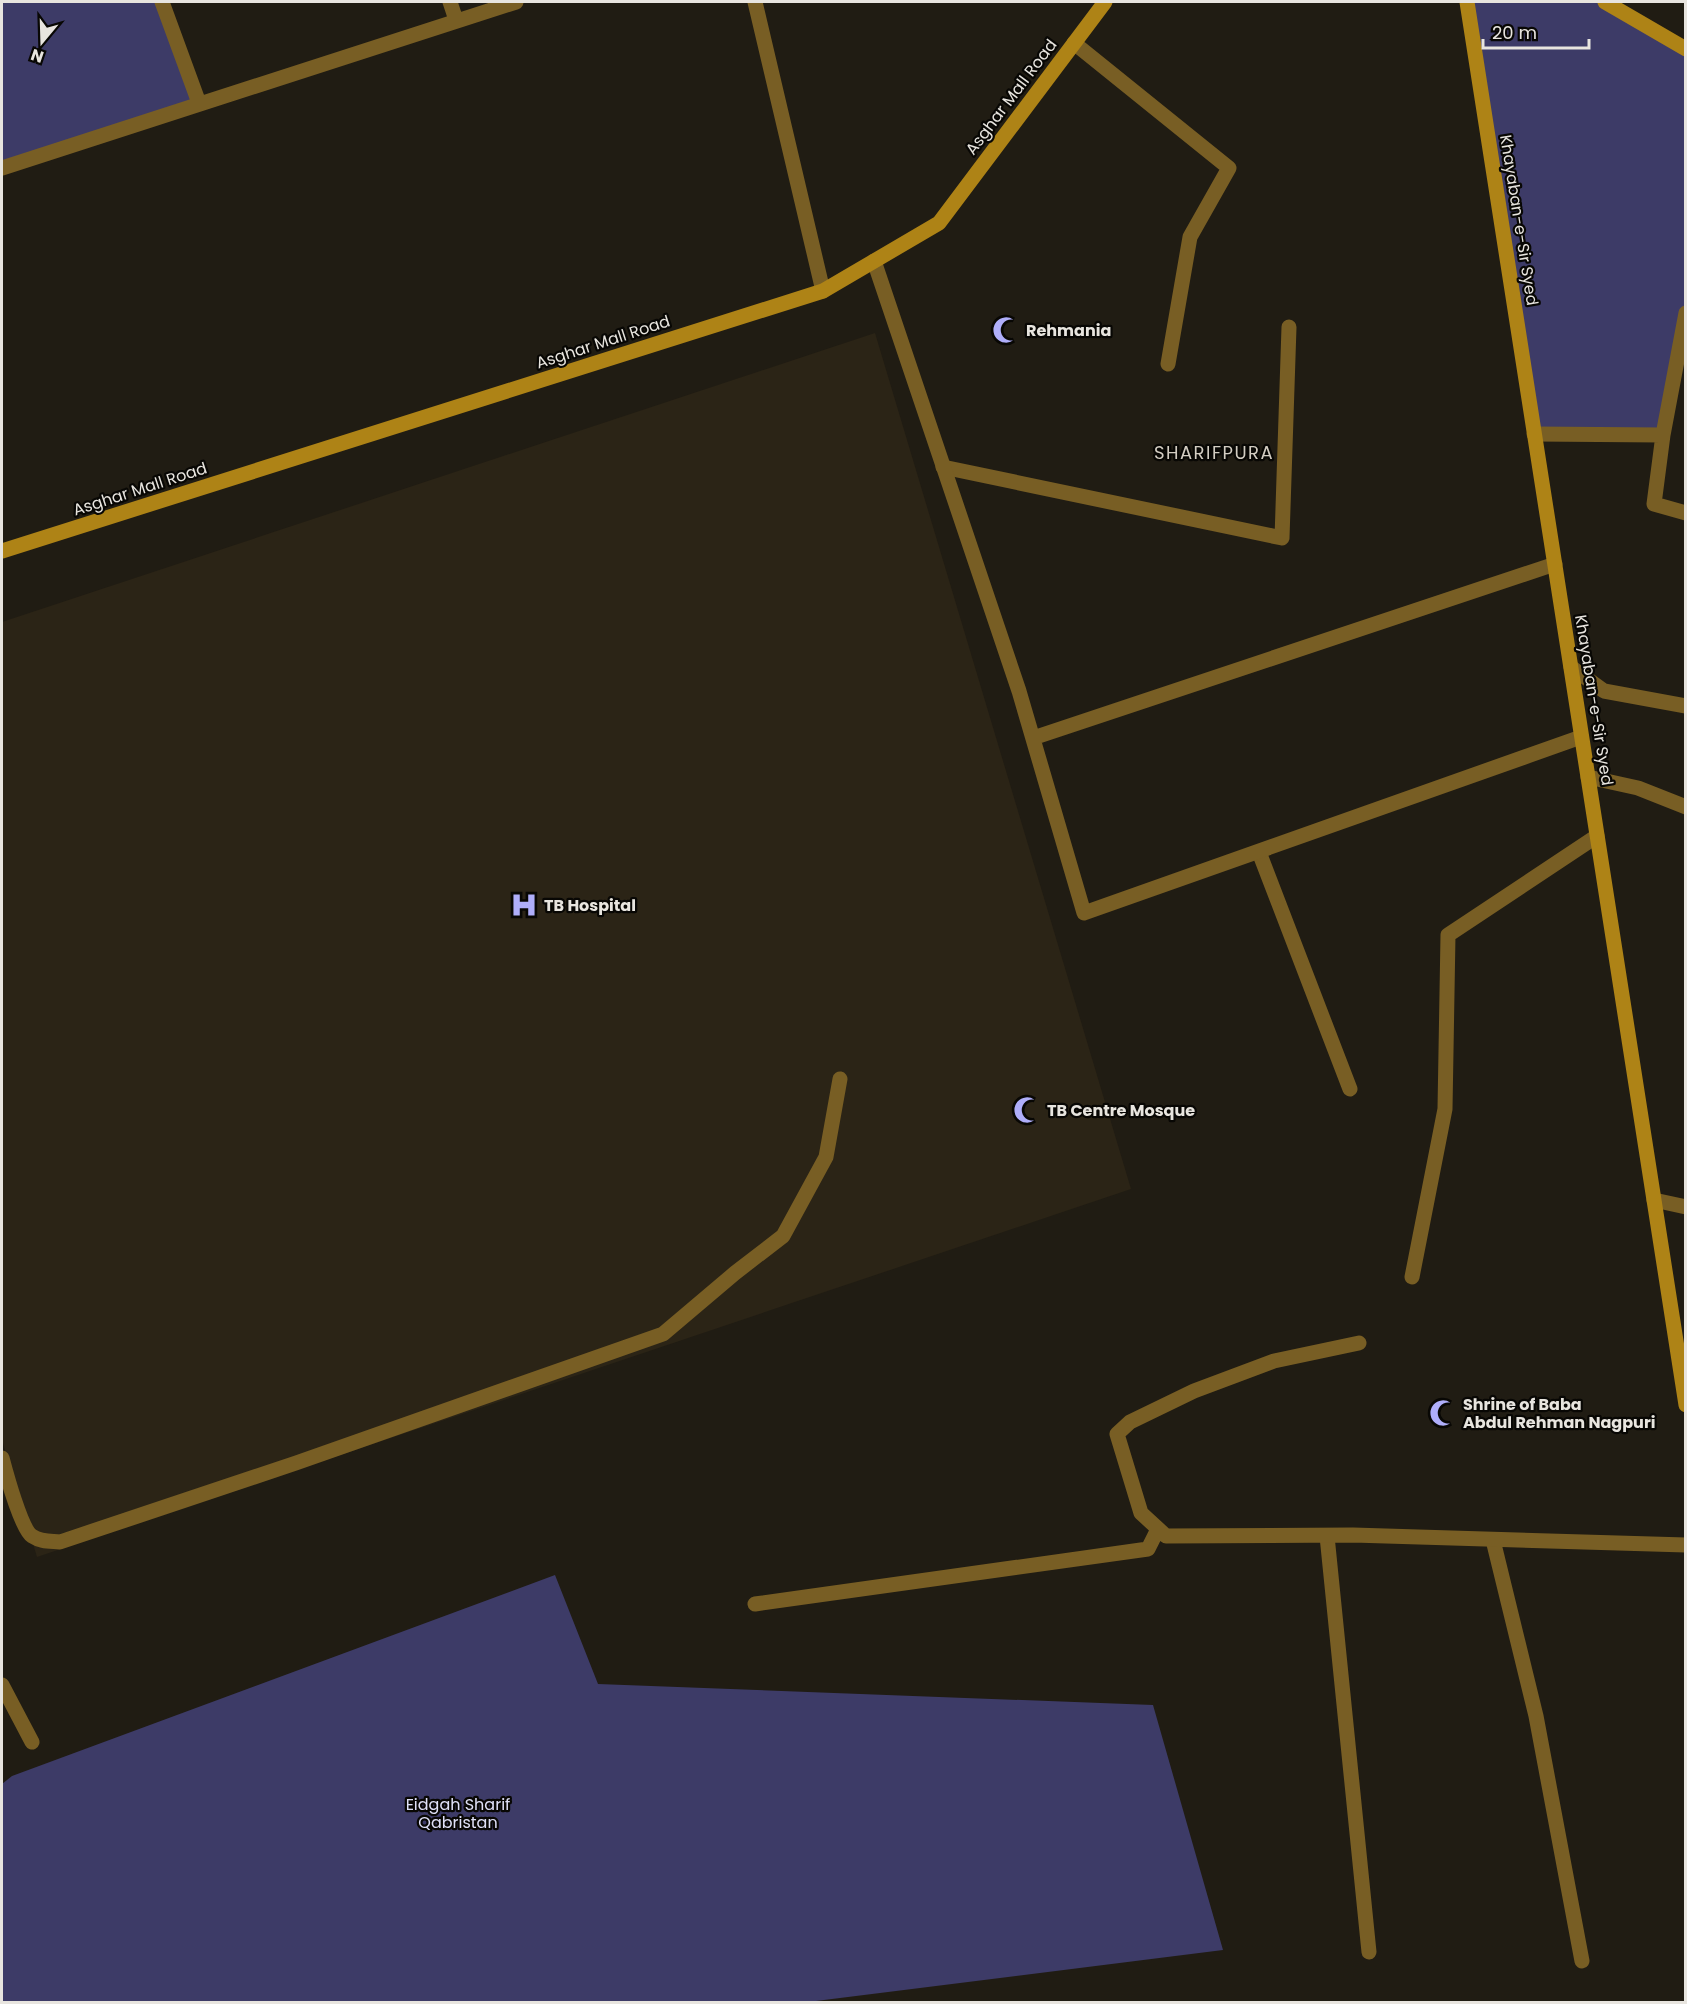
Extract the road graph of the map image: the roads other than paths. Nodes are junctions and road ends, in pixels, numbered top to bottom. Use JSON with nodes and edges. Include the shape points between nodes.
{"nodes":[{"id":1,"x":162,"y":2,"type":"edge"},
{"id":2,"x":450,"y":2,"type":"edge"},
{"id":3,"x":516,"y":2,"type":"edge"},
{"id":4,"x":755,"y":2,"type":"edge"},
{"id":5,"x":1105,"y":2,"type":"edge"},
{"id":6,"x":1467,"y":2,"type":"edge"},
{"id":7,"x":1605,"y":2,"type":"edge"},
{"id":8,"x":456,"y":20,"type":"junction"},
{"id":9,"x":1074,"y":43,"type":"junction"},
{"id":10,"x":1686,"y":49,"type":"edge"},
{"id":11,"x":199,"y":104,"type":"junction"},
{"id":12,"x":2,"y":168,"type":"edge"},
{"id":13,"x":874,"y":261,"type":"junction"},
{"id":14,"x":823,"y":291,"type":"junction"},
{"id":15,"x":1686,"y":313,"type":"edge"},
{"id":16,"x":1289,"y":327,"type":"dead end"},
{"id":17,"x":1168,"y":364,"type":"dead end"},
{"id":18,"x":1534,"y":434,"type":"junction"},
{"id":19,"x":1663,"y":435,"type":"junction"},
{"id":20,"x":943,"y":467,"type":"junction"},
{"id":21,"x":1686,"y":513,"type":"edge"},
{"id":22,"x":2,"y":551,"type":"edge"},
{"id":23,"x":1555,"y":564,"type":"junction"},
{"id":24,"x":1571,"y":667,"type":"junction"},
{"id":25,"x":1686,"y":706,"type":"edge"},
{"id":26,"x":1581,"y":737,"type":"junction"},
{"id":27,"x":1033,"y":738,"type":"junction"},
{"id":28,"x":1588,"y":777,"type":"junction"},
{"id":29,"x":1686,"y":807,"type":"edge"},
{"id":30,"x":1597,"y":836,"type":"junction"},
{"id":31,"x":1259,"y":852,"type":"junction"},
{"id":32,"x":840,"y":1079,"type":"dead end"},
{"id":33,"x":1350,"y":1089,"type":"dead end"},
{"id":34,"x":1654,"y":1200,"type":"junction"},
{"id":35,"x":1686,"y":1207,"type":"edge"},
{"id":36,"x":1412,"y":1277,"type":"dead end"},
{"id":37,"x":1359,"y":1342,"type":"dead end"},
{"id":38,"x":1686,"y":1405,"type":"edge"},
{"id":39,"x":2,"y":1458,"type":"edge"},
{"id":40,"x":1158,"y":1528,"type":"junction"},
{"id":41,"x":1328,"y":1536,"type":"junction"},
{"id":42,"x":1493,"y":1540,"type":"junction"},
{"id":43,"x":1686,"y":1545,"type":"edge"},
{"id":44,"x":755,"y":1604,"type":"dead end"},
{"id":45,"x":2,"y":1688,"type":"edge"},
{"id":46,"x":32,"y":1742,"type":"dead end"},
{"id":47,"x":1369,"y":1952,"type":"dead end"},
{"id":48,"x":1582,"y":1960,"type":"dead end"}],
"edges":[{"from":1,"to":11,"type":"street"},
{"from":2,"to":8,"type":"street"},
{"from":3,"to":8,"type":"street"},
{"from":4,"to":14,"type":"street"},
{"from":5,"to":9,"type":"main road","name":"Asghar Mall Road"},
{"from":6,"to":18,"type":"main road","name":"Khayaban-e-Sir Syed"},
{"from":7,"to":10,"type":"main road"},
{"from":8,"to":11,"type":"street"},
{"from":9,"to":13,"type":"main road","name":"Asghar Mall Road","via":[[939,223]]},
{"from":9,"to":17,"type":"street","via":[[1229,168],[1190,237]]},
{"from":11,"to":12,"type":"street"},
{"from":13,"to":14,"type":"main road","name":"Asghar Mall Road"},
{"from":13,"to":20,"type":"street"},
{"from":14,"to":22,"type":"main road","name":"Asghar Mall Road"},
{"from":15,"to":19,"type":"street"},
{"from":16,"to":20,"type":"street","via":[[1282,538]]},
{"from":18,"to":19,"type":"street"},
{"from":18,"to":23,"type":"main road","name":"Khayaban-e-Sir Syed"},
{"from":19,"to":21,"type":"street","via":[[1654,504]]},
{"from":20,"to":27,"type":"street"},
{"from":23,"to":24,"type":"main road","name":"Khayaban-e-Sir Syed"},
{"from":23,"to":27,"type":"street"},
{"from":24,"to":25,"type":"street","via":[[1604,691]]},
{"from":24,"to":26,"type":"main road","name":"Khayaban-e-Sir Syed"},
{"from":26,"to":28,"type":"main road","name":"Khayaban-e-Sir Syed"},
{"from":26,"to":31,"type":"street"},
{"from":27,"to":31,"type":"street","via":[[1084,913]]},
{"from":28,"to":29,"type":"street","via":[[1638,788]]},
{"from":28,"to":30,"type":"main road","name":"Khayaban-e-Sir Syed"},
{"from":30,"to":34,"type":"main road","name":"Khayaban-e-Sir Syed"},
{"from":30,"to":36,"type":"street","via":[[1448,935],[1445,1109]]},
{"from":31,"to":33,"type":"street"},
{"from":32,"to":39,"type":"street","via":[[826,1157],[783,1236],[663,1334],[60,1542],[30,1535],[20,1517]]},
{"from":34,"to":35,"type":"street"},
{"from":34,"to":38,"type":"main road","name":"Khayaban-e-Sir Syed"},
{"from":37,"to":40,"type":"street","via":[[1274,1361],[1194,1391],[1130,1422],[1117,1434],[1141,1513]]},
{"from":40,"to":41,"type":"street","via":[[1166,1536]]},
{"from":40,"to":44,"type":"street","via":[[1148,1550]]},
{"from":41,"to":42,"type":"street"},
{"from":41,"to":47,"type":"street"},
{"from":42,"to":43,"type":"street"},
{"from":42,"to":48,"type":"street","via":[[1536,1716]]},
{"from":45,"to":46,"type":"street"}]}
